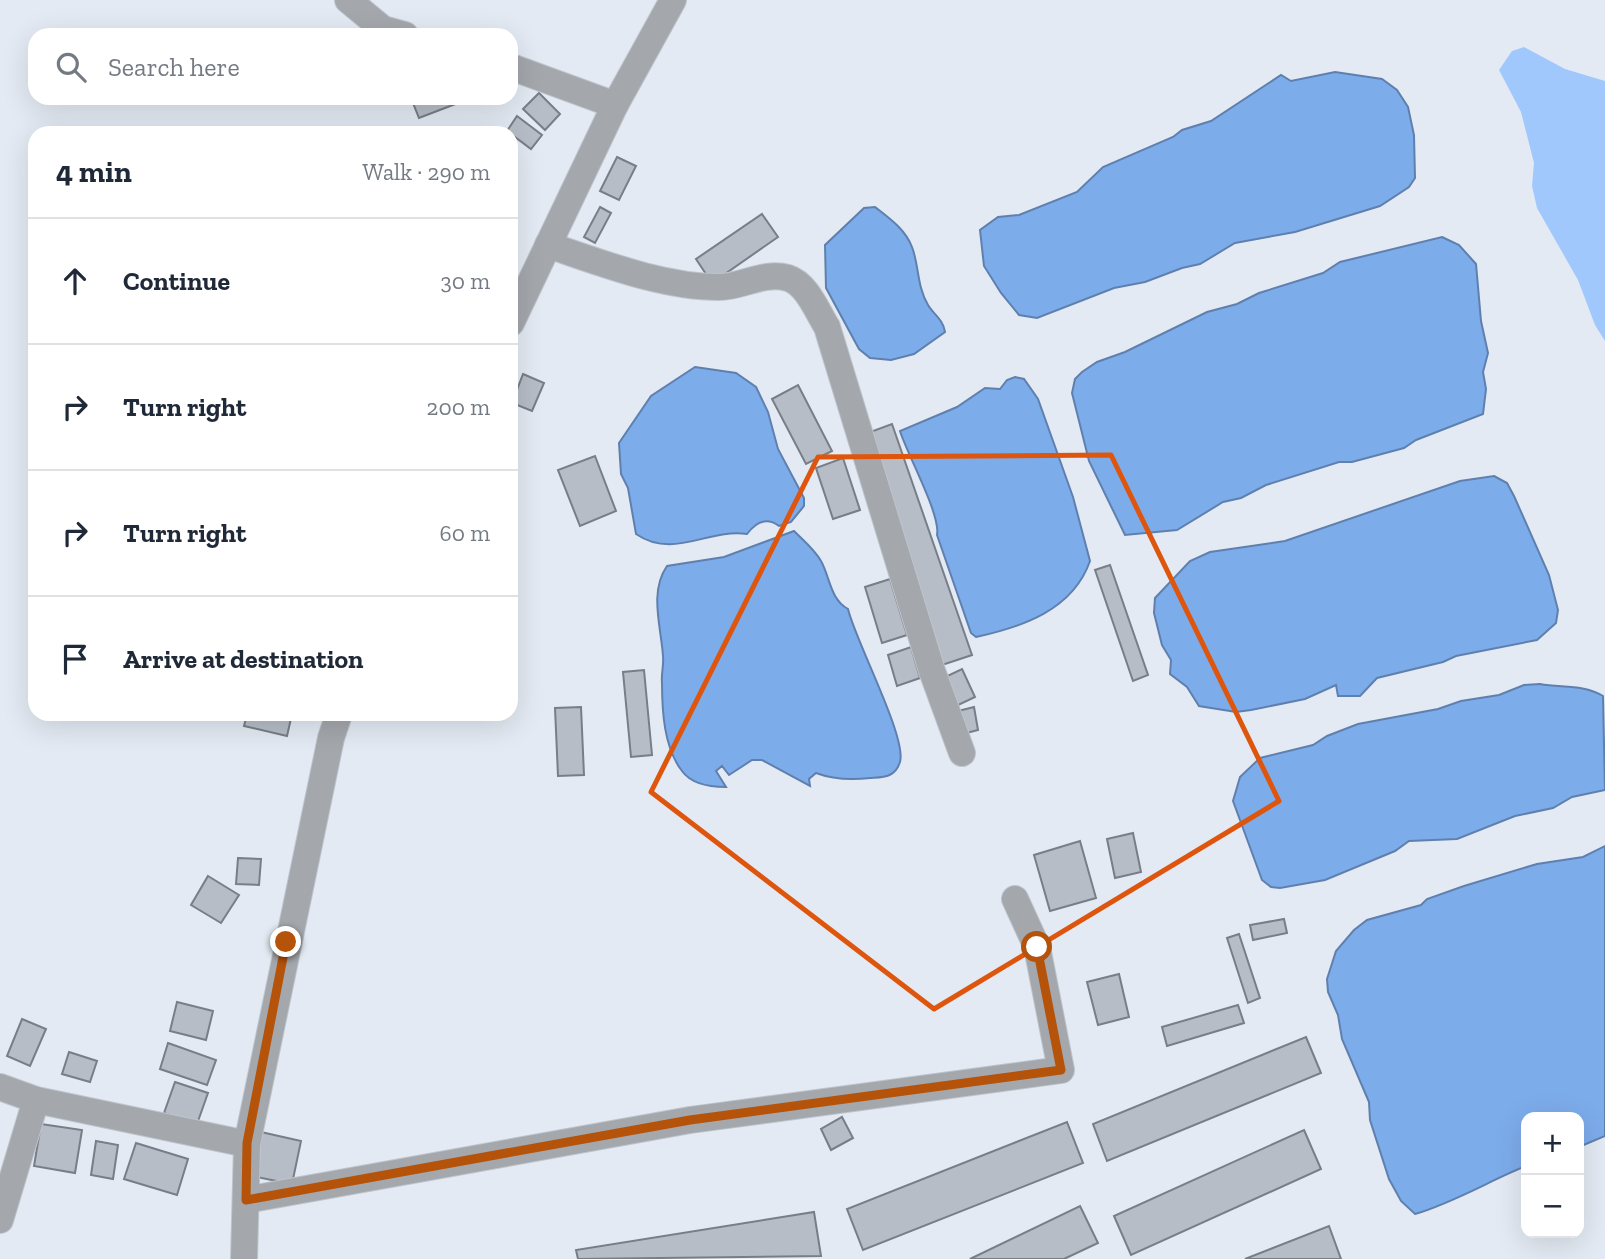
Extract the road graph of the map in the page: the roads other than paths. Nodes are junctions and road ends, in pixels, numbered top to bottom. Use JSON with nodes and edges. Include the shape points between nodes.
{"nodes":[{"id":1,"x":348,"y":0,"type":"edge"},
{"id":2,"x":673,"y":0,"type":"edge"},
{"id":3,"x":382,"y":28,"type":"edge"},
{"id":4,"x":518,"y":70,"type":"edge"},
{"id":5,"x":615,"y":105,"type":"junction"},
{"id":6,"x":548,"y":245,"type":"junction"},
{"id":7,"x":518,"y":308,"type":"edge"},
{"id":8,"x":337,"y":721,"type":"edge"},
{"id":9,"x":962,"y":753,"type":"dead end"},
{"id":10,"x":1015,"y":898,"type":"dead end"},
{"id":11,"x":0,"y":1087,"type":"edge"},
{"id":12,"x":36,"y":1100,"type":"junction"},
{"id":13,"x":247,"y":1143,"type":"junction"},
{"id":14,"x":246,"y":1200,"type":"junction"},
{"id":15,"x":0,"y":1220,"type":"edge"},
{"id":16,"x":244,"y":1259,"type":"edge"}],
"edges":[{"from":1,"to":3,"type":"street"},
{"from":2,"to":5,"type":"street"},
{"from":4,"to":5,"type":"street"},
{"from":5,"to":6,"type":"street"},
{"from":6,"to":7,"type":"street"},
{"from":6,"to":9,"type":"street","via":[[625,270],[689,284],[721,288],[767,277],[789,278],[803,289],[827,327],[932,671]]},
{"from":8,"to":13,"type":"street","via":[[289,928]]},
{"from":10,"to":14,"type":"street","via":[[1037,947],[1061,1070],[690,1120]]},
{"from":11,"to":12,"type":"street"},
{"from":12,"to":13,"type":"street"},
{"from":12,"to":15,"type":"street"},
{"from":13,"to":14,"type":"street"},
{"from":14,"to":16,"type":"street"}]}
